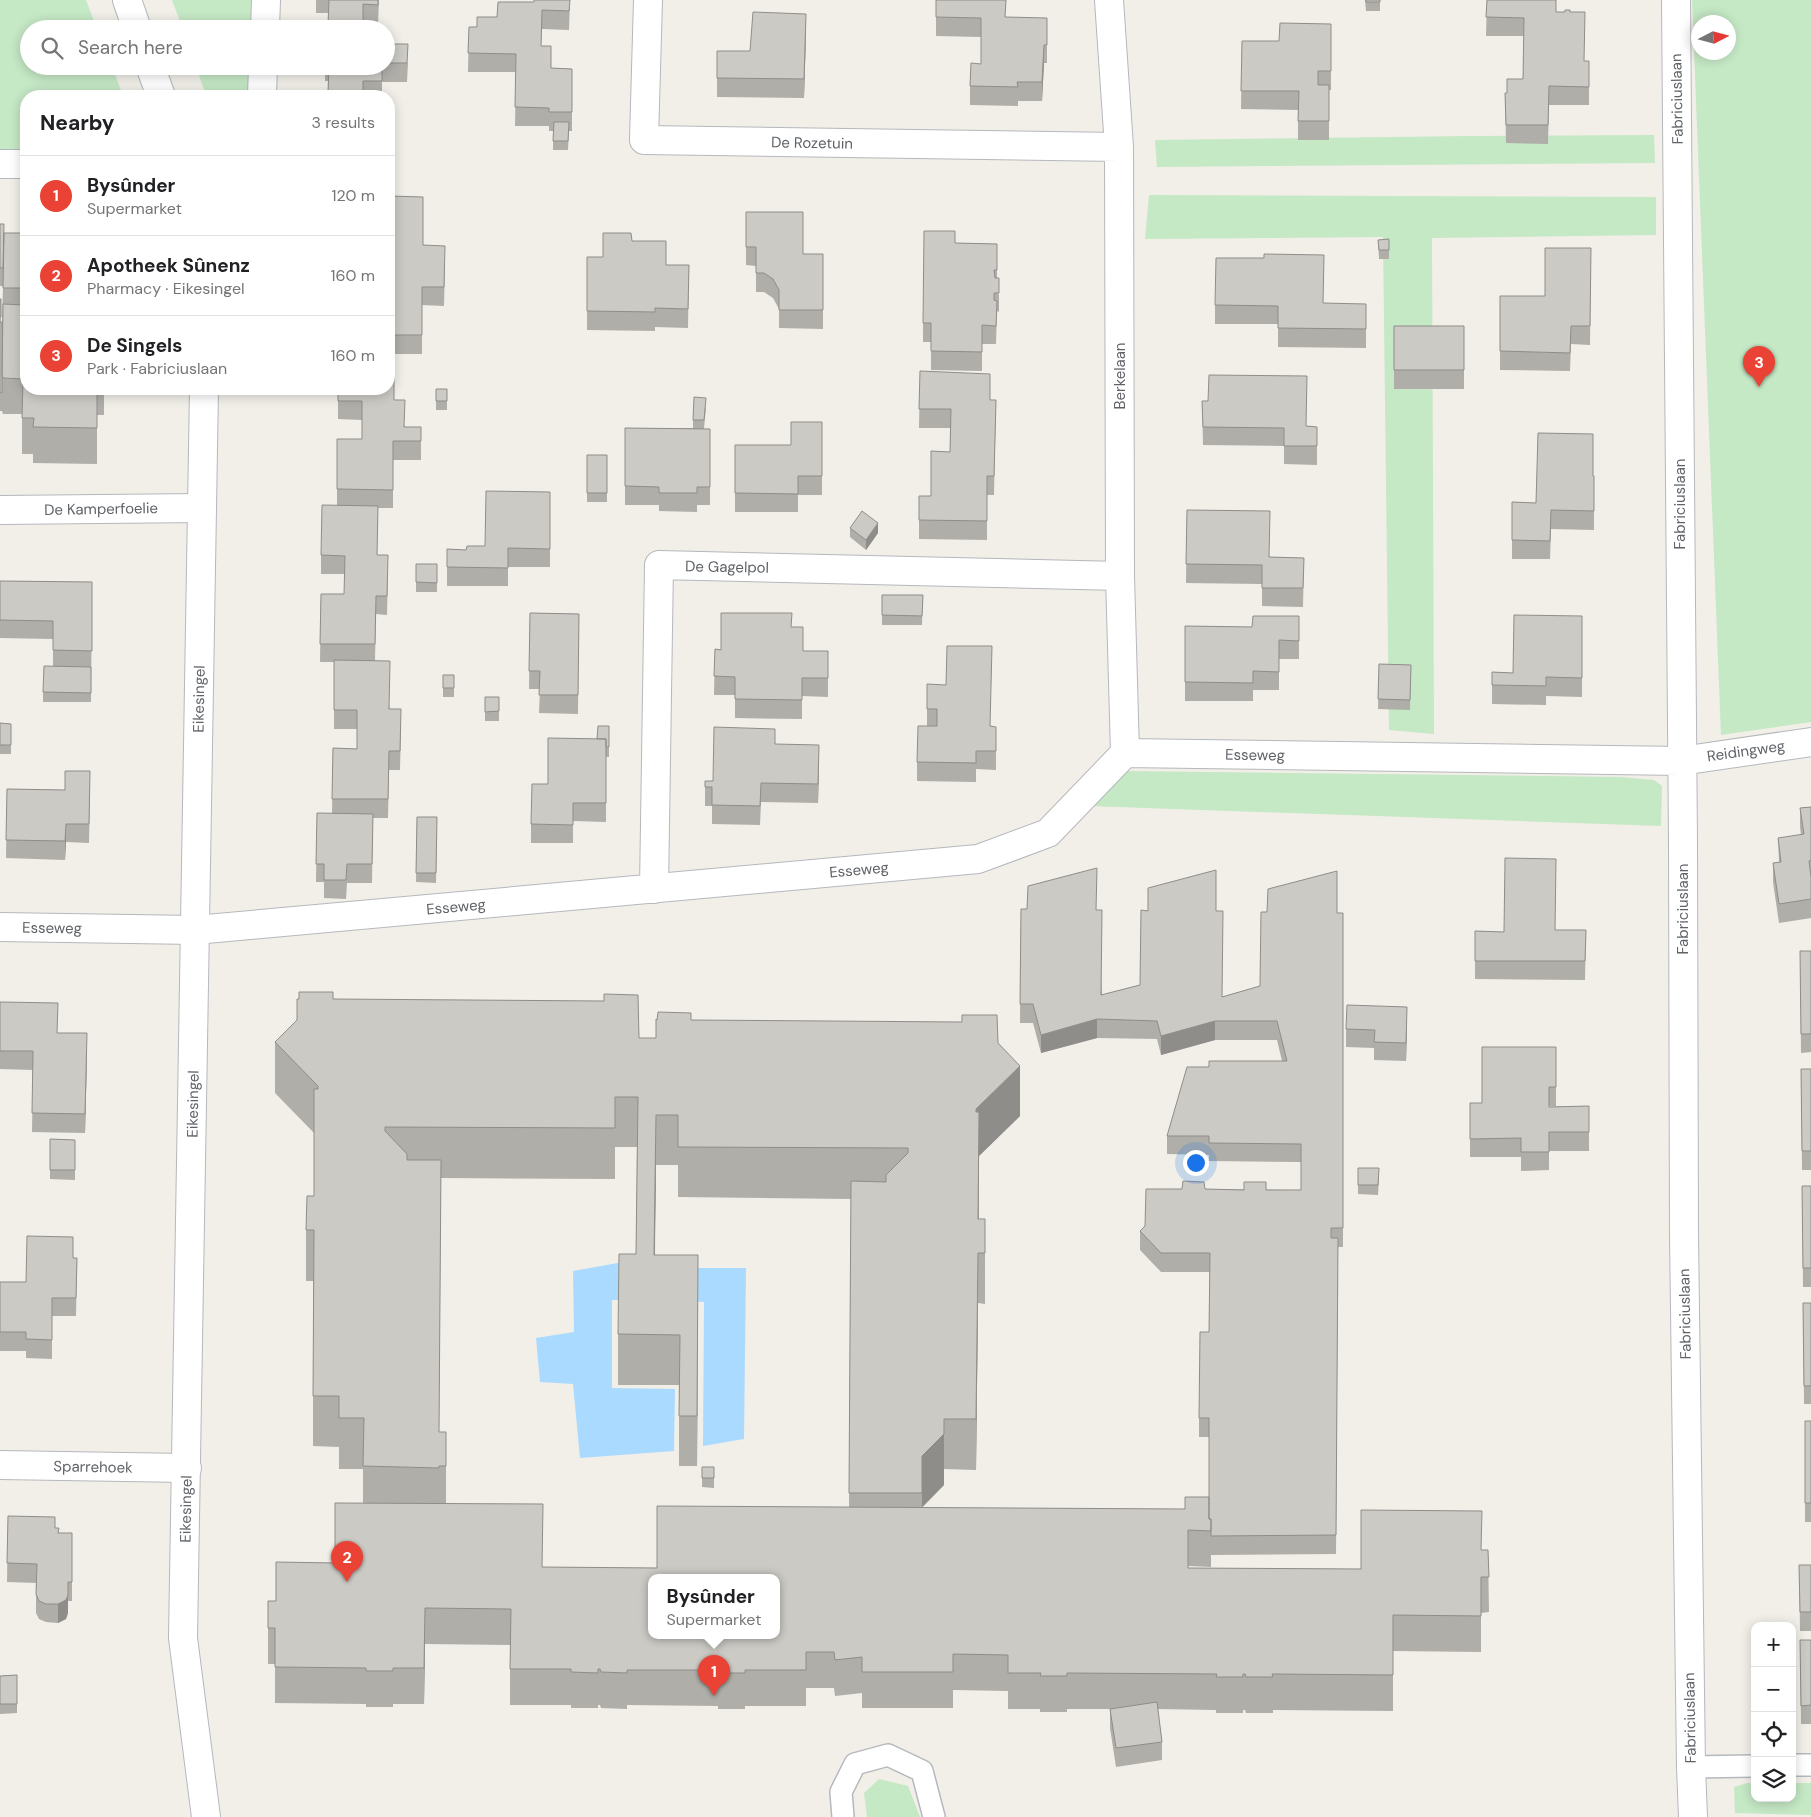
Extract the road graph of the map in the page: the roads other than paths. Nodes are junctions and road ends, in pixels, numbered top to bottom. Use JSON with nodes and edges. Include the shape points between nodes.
{"nodes":[{"id":1,"x":127,"y":0,"type":"edge"},
{"id":2,"x":266,"y":0,"type":"edge"},
{"id":3,"x":648,"y":0,"type":"edge"},
{"id":4,"x":1110,"y":0,"type":"edge"},
{"id":5,"x":1676,"y":0,"type":"edge"},
{"id":6,"x":134,"y":20,"type":"edge"},
{"id":7,"x":265,"y":20,"type":"edge"},
{"id":8,"x":153,"y":75,"type":"edge"},
{"id":9,"x":263,"y":75,"type":"edge"},
{"id":10,"x":158,"y":90,"type":"edge"},
{"id":11,"x":262,"y":90,"type":"edge"},
{"id":12,"x":1119,"y":147,"type":"junction"},
{"id":13,"x":0,"y":164,"type":"edge"},
{"id":14,"x":20,"y":164,"type":"edge"},
{"id":15,"x":204,"y":395,"type":"edge"},
{"id":16,"x":202,"y":508,"type":"junction"},
{"id":17,"x":0,"y":510,"type":"edge"},
{"id":18,"x":1120,"y":576,"type":"junction"},
{"id":19,"x":1811,"y":742,"type":"edge"},
{"id":20,"x":1125,"y":753,"type":"junction"},
{"id":21,"x":1681,"y":760,"type":"junction"},
{"id":22,"x":654,"y":890,"type":"junction"},
{"id":23,"x":0,"y":927,"type":"edge"},
{"id":24,"x":195,"y":930,"type":"junction"},
{"id":25,"x":0,"y":1465,"type":"edge"},
{"id":26,"x":187,"y":1468,"type":"junction"},
{"id":27,"x":1796,"y":1765,"type":"edge"},
{"id":28,"x":1811,"y":1765,"type":"edge"},
{"id":29,"x":1751,"y":1766,"type":"edge"},
{"id":30,"x":1691,"y":1768,"type":"junction"},
{"id":31,"x":206,"y":1817,"type":"edge"},
{"id":32,"x":844,"y":1817,"type":"edge"},
{"id":33,"x":934,"y":1817,"type":"edge"},
{"id":34,"x":1693,"y":1817,"type":"edge"}],
"edges":[{"from":1,"to":6,"type":"street"},
{"from":2,"to":7,"type":"street"},
{"from":3,"to":12,"type":"street","name":"De Rozetuin","via":[[644,140]]},
{"from":4,"to":12,"type":"street","name":"Berkelaan"},
{"from":5,"to":21,"type":"street","name":"Fabriciuslaan"},
{"from":8,"to":10,"type":"street"},
{"from":9,"to":11,"type":"street"},
{"from":12,"to":18,"type":"street","name":"Berkelaan"},
{"from":13,"to":14,"type":"street"},
{"from":15,"to":16,"type":"street","name":"Eikesingel"},
{"from":16,"to":17,"type":"street","name":"De Kamperfoelie"},
{"from":16,"to":24,"type":"street","name":"Eikesingel"},
{"from":18,"to":20,"type":"street","name":"Berkelaan"},
{"from":18,"to":22,"type":"street","name":"De Gagelpol","via":[[659,565]]},
{"from":19,"to":21,"type":"street","name":"Reidingweg"},
{"from":20,"to":21,"type":"street","name":"Esseweg"},
{"from":20,"to":22,"type":"street","name":"Esseweg","via":[[1048,833],[978,859]]},
{"from":21,"to":30,"type":"street","name":"Fabriciuslaan"},
{"from":22,"to":24,"type":"street","name":"Esseweg"},
{"from":23,"to":24,"type":"street","name":"Esseweg"},
{"from":24,"to":26,"type":"street","name":"Eikesingel"},
{"from":25,"to":26,"type":"street","name":"Sparrehoek"},
{"from":26,"to":31,"type":"street","name":"Eikesingel","via":[[183,1638]]},
{"from":27,"to":28,"type":"lane"},
{"from":29,"to":30,"type":"lane"},
{"from":30,"to":34,"type":"street","name":"Fabriciuslaan"},
{"from":32,"to":33,"type":"lane","via":[[841,1792],[855,1764],[888,1755],[922,1771]]}]}
